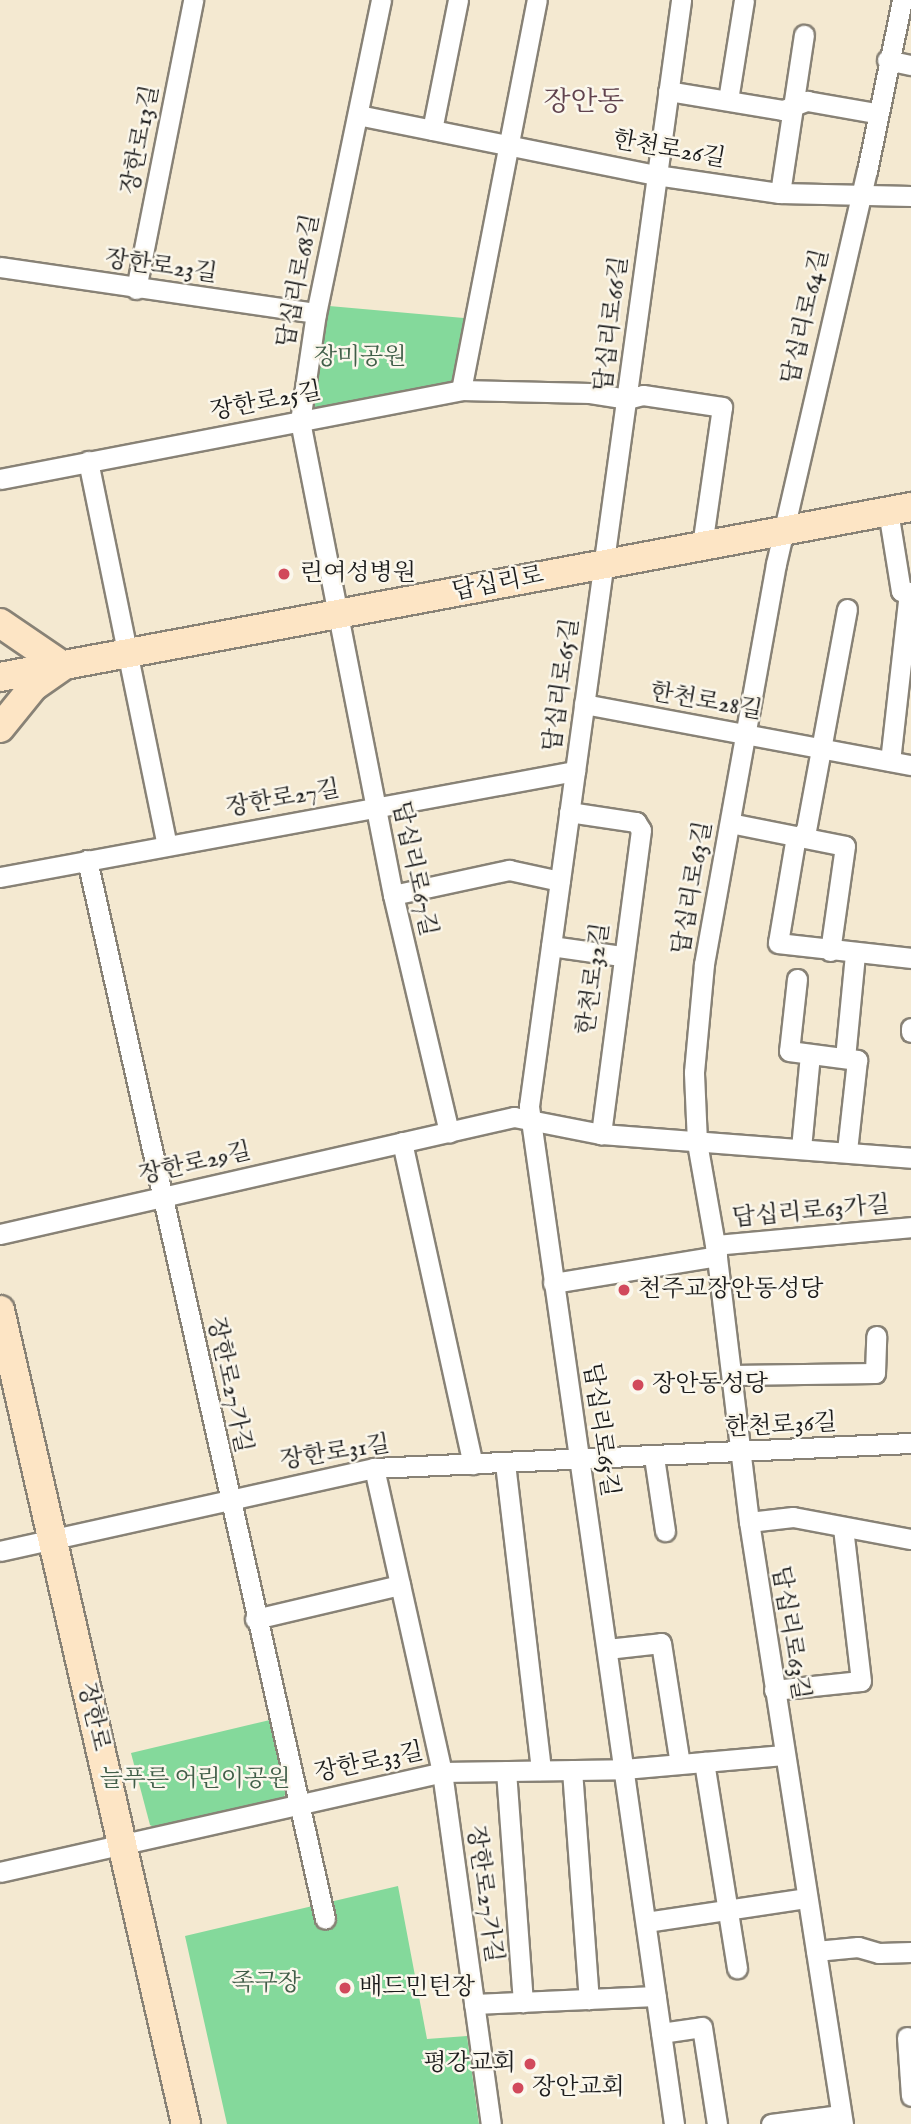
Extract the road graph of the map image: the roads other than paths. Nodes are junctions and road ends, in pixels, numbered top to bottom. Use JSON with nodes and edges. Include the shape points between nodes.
{"nodes":[{"id":1,"x":193,"y":0,"type":"edge"},
{"id":2,"x":380,"y":0,"type":"edge"},
{"id":3,"x":458,"y":0,"type":"edge"},
{"id":4,"x":537,"y":0,"type":"edge"},
{"id":5,"x":681,"y":0,"type":"edge"},
{"id":6,"x":744,"y":0,"type":"edge"},
{"id":7,"x":902,"y":0,"type":"edge"},
{"id":8,"x":804,"y":35,"type":"dead end"},
{"id":9,"x":887,"y":60,"type":"junction"},
{"id":10,"x":911,"y":65,"type":"edge"},
{"id":11,"x":668,"y":91,"type":"junction"},
{"id":12,"x":728,"y":100,"type":"junction"},
{"id":13,"x":794,"y":106,"type":"junction"},
{"id":14,"x":876,"y":113,"type":"junction"},
{"id":15,"x":358,"y":115,"type":"junction"},
{"id":16,"x":432,"y":130,"type":"junction"},
{"id":17,"x":509,"y":145,"type":"junction"},
{"id":18,"x":656,"y":175,"type":"junction"},
{"id":19,"x":780,"y":192,"type":"junction"},
{"id":20,"x":862,"y":194,"type":"junction"},
{"id":21,"x":911,"y":196,"type":"edge"},
{"id":22,"x":0,"y":267,"type":"edge"},
{"id":23,"x":136,"y":289,"type":"junction"},
{"id":24,"x":316,"y":313,"type":"junction"},
{"id":25,"x":461,"y":390,"type":"junction"},
{"id":26,"x":626,"y":399,"type":"junction"},
{"id":27,"x":300,"y":421,"type":"junction"},
{"id":28,"x":88,"y":461,"type":"junction"},
{"id":29,"x":0,"y":478,"type":"edge"},
{"id":30,"x":900,"y":509,"type":"edge"},
{"id":31,"x":783,"y":531,"type":"junction"},
{"id":32,"x":702,"y":545,"type":"junction"},
{"id":33,"x":603,"y":564,"type":"junction"},
{"id":34,"x":847,"y":609,"type":"dead end"},
{"id":35,"x":338,"y":613,"type":"junction"},
{"id":36,"x":0,"y":623,"type":"edge"},
{"id":37,"x":907,"y":646,"type":"edge"},
{"id":38,"x":128,"y":653,"type":"junction"},
{"id":39,"x":63,"y":666,"type":"junction"},
{"id":40,"x":0,"y":677,"type":"edge"},
{"id":41,"x":584,"y":704,"type":"junction"},
{"id":42,"x":0,"y":727,"type":"edge"},
{"id":43,"x":747,"y":733,"type":"junction"},
{"id":44,"x":820,"y":748,"type":"junction"},
{"id":45,"x":890,"y":761,"type":"junction"},
{"id":46,"x":911,"y":765,"type":"edge"},
{"id":47,"x":575,"y":771,"type":"junction"},
{"id":48,"x":376,"y":808,"type":"junction"},
{"id":49,"x":569,"y":812,"type":"junction"},
{"id":50,"x":730,"y":823,"type":"junction"},
{"id":51,"x":800,"y":836,"type":"junction"},
{"id":52,"x":167,"y":845,"type":"junction"},
{"id":53,"x":87,"y":860,"type":"junction"},
{"id":54,"x":0,"y":877,"type":"edge"},
{"id":55,"x":560,"y":881,"type":"junction"},
{"id":56,"x":393,"y":895,"type":"junction"},
{"id":57,"x":551,"y":946,"type":"junction"},
{"id":58,"x":830,"y":951,"type":"junction"},
{"id":59,"x":855,"y":955,"type":"junction"},
{"id":60,"x":621,"y":956,"type":"junction"},
{"id":61,"x":911,"y":958,"type":"edge"},
{"id":62,"x":797,"y":979,"type":"dead end"},
{"id":63,"x":810,"y":1054,"type":"junction"},
{"id":64,"x":851,"y":1059,"type":"junction"},
{"id":65,"x":530,"y":1120,"type":"junction"},
{"id":66,"x":449,"y":1132,"type":"junction"},
{"id":67,"x":601,"y":1134,"type":"junction"},
{"id":68,"x":402,"y":1142,"type":"junction"},
{"id":69,"x":697,"y":1142,"type":"junction"},
{"id":70,"x":801,"y":1148,"type":"junction"},
{"id":71,"x":847,"y":1152,"type":"junction"},
{"id":72,"x":911,"y":1158,"type":"edge"},
{"id":73,"x":163,"y":1196,"type":"junction"},
{"id":74,"x":911,"y":1227,"type":"edge"},
{"id":75,"x":0,"y":1234,"type":"edge"},
{"id":76,"x":716,"y":1251,"type":"junction"},
{"id":77,"x":553,"y":1283,"type":"junction"},
{"id":78,"x":0,"y":1310,"type":"edge"},
{"id":79,"x":876,"y":1336,"type":"dead end"},
{"id":80,"x":732,"y":1375,"type":"junction"},
{"id":81,"x":911,"y":1443,"type":"edge"},
{"id":82,"x":741,"y":1453,"type":"junction"},
{"id":83,"x":654,"y":1457,"type":"junction"},
{"id":84,"x":581,"y":1461,"type":"junction"},
{"id":85,"x":505,"y":1463,"type":"junction"},
{"id":86,"x":473,"y":1464,"type":"junction"},
{"id":87,"x":374,"y":1468,"type":"junction"},
{"id":88,"x":228,"y":1497,"type":"junction"},
{"id":89,"x":748,"y":1522,"type":"junction"},
{"id":90,"x":843,"y":1527,"type":"junction"},
{"id":91,"x":666,"y":1531,"type":"dead end"},
{"id":92,"x":52,"y":1539,"type":"junction"},
{"id":93,"x":911,"y":1539,"type":"edge"},
{"id":94,"x":0,"y":1551,"type":"edge"},
{"id":95,"x":400,"y":1585,"type":"junction"},
{"id":96,"x":255,"y":1619,"type":"junction"},
{"id":97,"x":607,"y":1649,"type":"junction"},
{"id":98,"x":774,"y":1690,"type":"junction"},
{"id":99,"x":783,"y":1755,"type":"junction"},
{"id":100,"x":704,"y":1762,"type":"junction"},
{"id":101,"x":680,"y":1764,"type":"junction"},
{"id":102,"x":624,"y":1769,"type":"junction"},
{"id":103,"x":541,"y":1770,"type":"junction"},
{"id":104,"x":572,"y":1770,"type":"junction"},
{"id":105,"x":506,"y":1771,"type":"junction"},
{"id":106,"x":442,"y":1772,"type":"junction"},
{"id":107,"x":300,"y":1803,"type":"junction"},
{"id":108,"x":122,"y":1844,"type":"junction"},
{"id":109,"x":0,"y":1872,"type":"edge"},
{"id":110,"x":807,"y":1898,"type":"junction"},
{"id":111,"x":728,"y":1910,"type":"junction"},
{"id":112,"x":325,"y":1919,"type":"dead end"},
{"id":113,"x":646,"y":1922,"type":"junction"},
{"id":114,"x":816,"y":1951,"type":"junction"},
{"id":115,"x":911,"y":1952,"type":"edge"},
{"id":116,"x":737,"y":1968,"type":"dead end"},
{"id":117,"x":656,"y":1996,"type":"junction"},
{"id":118,"x":589,"y":1999,"type":"junction"},
{"id":119,"x":523,"y":2002,"type":"junction"},
{"id":120,"x":474,"y":2004,"type":"junction"},
{"id":121,"x":662,"y":2033,"type":"junction"},
{"id":122,"x":907,"y":2037,"type":"dead end"},
{"id":123,"x":911,"y":2096,"type":"edge"},
{"id":124,"x":841,"y":2119,"type":"edge"},
{"id":125,"x":186,"y":2124,"type":"edge"},
{"id":126,"x":491,"y":2124,"type":"edge"},
{"id":127,"x":674,"y":2124,"type":"edge"},
{"id":128,"x":717,"y":2124,"type":"edge"},
{"id":129,"x":771,"y":2124,"type":"edge"}],
"edges":[{"from":1,"to":23,"type":"street","name":"장한로13길"},
{"from":2,"to":15,"type":"street","name":"답십리로68길"},
{"from":3,"to":16,"type":"street"},
{"from":4,"to":17,"type":"street"},
{"from":5,"to":11,"type":"street","name":"답십리로66길"},
{"from":6,"to":12,"type":"street"},
{"from":7,"to":9,"type":"street","name":"답십리로64길"},
{"from":8,"to":13,"type":"street"},
{"from":9,"to":10,"type":"street"},
{"from":9,"to":14,"type":"street","name":"답십리로64길"},
{"from":11,"to":12,"type":"street"},
{"from":11,"to":18,"type":"street","name":"답십리로66길"},
{"from":12,"to":13,"type":"street","via":[[783,110]]},
{"from":13,"to":14,"type":"street","via":[[807,101]]},
{"from":13,"to":19,"type":"street"},
{"from":14,"to":20,"type":"street","name":"답십리로64길"},
{"from":15,"to":16,"type":"street","name":"한천로26길"},
{"from":15,"to":24,"type":"street","name":"답십리로68길"},
{"from":16,"to":17,"type":"street","name":"한천로26길"},
{"from":17,"to":18,"type":"street","name":"한천로26길"},
{"from":17,"to":25,"type":"street"},
{"from":18,"to":19,"type":"street","name":"한천로26길"},
{"from":18,"to":26,"type":"street","name":"답십리로66길"},
{"from":19,"to":20,"type":"street","name":"한천로26길"},
{"from":20,"to":21,"type":"street","name":"한천로26길"},
{"from":20,"to":31,"type":"street","name":"답십리로64길"},
{"from":22,"to":23,"type":"street","name":"장한로23길"},
{"from":23,"to":24,"type":"street","name":"장한로23길"},
{"from":24,"to":27,"type":"street","name":"답십리로68길"},
{"from":25,"to":26,"type":"street","name":"장한로25길","via":[[590,393]]},
{"from":25,"to":27,"type":"street","name":"장한로25길"},
{"from":26,"to":32,"type":"street","via":[[643,395],[722,407]]},
{"from":26,"to":33,"type":"street","name":"답십리로66길"},
{"from":27,"to":28,"type":"street","name":"장한로25길"},
{"from":27,"to":35,"type":"street","name":"답십리로68길"},
{"from":28,"to":29,"type":"street","name":"장한로25길"},
{"from":28,"to":38,"type":"street"},
{"from":30,"to":31,"type":"main road","name":"답십리로"},
{"from":30,"to":37,"type":"street","name":"답십리로","via":[[901,591],[909,592]]},
{"from":31,"to":32,"type":"main road","name":"답십리로"},
{"from":31,"to":43,"type":"street","name":"답십리로63길"},
{"from":32,"to":33,"type":"main road","name":"답십리로"},
{"from":33,"to":35,"type":"main road","name":"답십리로"},
{"from":33,"to":41,"type":"street","name":"답십리로65길"},
{"from":34,"to":44,"type":"street"},
{"from":35,"to":38,"type":"main road","name":"답십리로"},
{"from":35,"to":48,"type":"street","name":"답십리로67길"},
{"from":36,"to":39,"type":"main road"},
{"from":37,"to":45,"type":"street","name":"답십리로"},
{"from":38,"to":39,"type":"main road","name":"답십리로"},
{"from":38,"to":52,"type":"street"},
{"from":39,"to":40,"type":"main road","name":"답십리로"},
{"from":39,"to":42,"type":"main road","via":[[34,686]]},
{"from":41,"to":43,"type":"street","name":"한천로28길"},
{"from":41,"to":47,"type":"street","name":"답십리로65길"},
{"from":43,"to":44,"type":"street","name":"한천로28길"},
{"from":43,"to":50,"type":"street","name":"답십리로63길"},
{"from":44,"to":45,"type":"street","name":"한천로28길"},
{"from":44,"to":51,"type":"street","via":[[806,830]]},
{"from":45,"to":46,"type":"street","name":"한천로28길"},
{"from":47,"to":48,"type":"street","name":"장한로27길"},
{"from":47,"to":49,"type":"street","name":"답십리로65길"},
{"from":48,"to":52,"type":"street","name":"장한로27길"},
{"from":48,"to":56,"type":"street","name":"답십리로67길"},
{"from":49,"to":55,"type":"street","name":"답십리로65길"},
{"from":49,"to":60,"type":"street","name":"한천로32길","via":[[636,822],[640,830]]},
{"from":50,"to":51,"type":"street"},
{"from":50,"to":69,"type":"street","name":"답십리로63길","via":[[695,1034]]},
{"from":51,"to":58,"type":"street","via":[[845,846]]},
{"from":51,"to":58,"type":"street","via":[[795,842],[778,943]]},
{"from":52,"to":53,"type":"street","name":"장한로27길"},
{"from":53,"to":54,"type":"street","name":"장한로27길"},
{"from":53,"to":73,"type":"street","name":"장한로27가길"},
{"from":55,"to":56,"type":"street","via":[[509,870]]},
{"from":55,"to":57,"type":"street","name":"답십리로65길"},
{"from":56,"to":66,"type":"street","name":"답십리로67길"},
{"from":57,"to":60,"type":"street"},
{"from":57,"to":65,"type":"street","name":"답십리로65길"},
{"from":58,"to":59,"type":"street"},
{"from":59,"to":61,"type":"street"},
{"from":59,"to":64,"type":"street"},
{"from":60,"to":67,"type":"street","name":"한천로32길"},
{"from":62,"to":63,"type":"street","via":[[789,1051]]},
{"from":63,"to":64,"type":"street"},
{"from":63,"to":70,"type":"street"},
{"from":64,"to":71,"type":"street"},
{"from":65,"to":66,"type":"street","name":"장한로29길","via":[[514,1116]]},
{"from":65,"to":67,"type":"street"},
{"from":65,"to":77,"type":"street","name":"답십리로65길"},
{"from":66,"to":68,"type":"street","name":"장한로29길"},
{"from":67,"to":69,"type":"street"},
{"from":68,"to":73,"type":"street","name":"장한로29길"},
{"from":68,"to":86,"type":"street"},
{"from":69,"to":70,"type":"street"},
{"from":69,"to":76,"type":"street","name":"답십리로63길"},
{"from":70,"to":71,"type":"street"},
{"from":71,"to":72,"type":"street"},
{"from":73,"to":75,"type":"street","name":"장한로29길"},
{"from":73,"to":88,"type":"street","name":"장한로27가길"},
{"from":74,"to":76,"type":"street","name":"답십리로63가길"},
{"from":76,"to":77,"type":"street"},
{"from":76,"to":80,"type":"street","name":"답십리로63길"},
{"from":77,"to":84,"type":"street","name":"답십리로65길"},
{"from":78,"to":92,"type":"main road","name":"장한로"},
{"from":79,"to":80,"type":"street","via":[[875,1373]]},
{"from":80,"to":82,"type":"street","name":"답십리로63길"},
{"from":81,"to":82,"type":"street","name":"한천로36길"},
{"from":82,"to":83,"type":"street","name":"한천로36길"},
{"from":82,"to":89,"type":"street","name":"답십리로63길"},
{"from":83,"to":84,"type":"street","name":"한천로36길"},
{"from":83,"to":91,"type":"street"},
{"from":84,"to":85,"type":"street","name":"장한로31길"},
{"from":84,"to":97,"type":"street","name":"답십리로65길"},
{"from":85,"to":86,"type":"street","name":"장한로31길"},
{"from":85,"to":103,"type":"street"},
{"from":86,"to":87,"type":"street","name":"장한로31길"},
{"from":87,"to":88,"type":"street","name":"장한로31길"},
{"from":87,"to":95,"type":"street","name":"장한로27가길"},
{"from":88,"to":92,"type":"street","name":"장한로31길"},
{"from":88,"to":96,"type":"street","name":"장한로27가길"},
{"from":89,"to":90,"type":"street","via":[[793,1517]]},
{"from":89,"to":98,"type":"street","name":"답십리로63길"},
{"from":90,"to":93,"type":"street"},
{"from":90,"to":98,"type":"street","via":[[861,1681]]},
{"from":92,"to":94,"type":"street","name":"장한로31길"},
{"from":92,"to":108,"type":"main road","name":"장한로"},
{"from":95,"to":96,"type":"street"},
{"from":95,"to":106,"type":"street","name":"장한로27가길"},
{"from":96,"to":107,"type":"street","name":"장한로27가길"},
{"from":97,"to":101,"type":"street","via":[[661,1643]]},
{"from":97,"to":102,"type":"street","name":"답십리로65길"},
{"from":98,"to":99,"type":"street","name":"답십리로63길"},
{"from":99,"to":100,"type":"street","name":"장한로33길"},
{"from":99,"to":110,"type":"street","name":"답십리로63길"},
{"from":100,"to":101,"type":"street","name":"장한로33길"},
{"from":100,"to":111,"type":"street"},
{"from":101,"to":102,"type":"street","name":"장한로33길"},
{"from":102,"to":104,"type":"street","name":"장한로33길"},
{"from":102,"to":113,"type":"street","name":"답십리로65길"},
{"from":103,"to":104,"type":"street","name":"장한로33길"},
{"from":103,"to":105,"type":"street","name":"장한로33길"},
{"from":104,"to":118,"type":"street"},
{"from":105,"to":106,"type":"street","name":"장한로33길"},
{"from":105,"to":119,"type":"street"},
{"from":106,"to":107,"type":"street","name":"장한로33길"},
{"from":106,"to":120,"type":"street","name":"장한로27가길"},
{"from":107,"to":108,"type":"street","name":"장한로33길"},
{"from":107,"to":112,"type":"street","name":"장한로27가길"},
{"from":108,"to":109,"type":"street","name":"장한로33길"},
{"from":108,"to":125,"type":"main road","name":"장한로"},
{"from":110,"to":111,"type":"street"},
{"from":110,"to":114,"type":"street","name":"답십리로63길"},
{"from":111,"to":113,"type":"street"},
{"from":111,"to":116,"type":"street"},
{"from":113,"to":117,"type":"street","name":"답십리로65길"},
{"from":114,"to":115,"type":"street","via":[[858,1947],[879,1953]]},
{"from":114,"to":124,"type":"street","name":"답십리로63길"},
{"from":117,"to":118,"type":"street"},
{"from":117,"to":121,"type":"street","name":"답십리로65길"},
{"from":118,"to":119,"type":"street"},
{"from":119,"to":120,"type":"street"},
{"from":120,"to":126,"type":"street","name":"장한로27가길"},
{"from":121,"to":127,"type":"street","name":"답십리로65길"},
{"from":121,"to":128,"type":"street","via":[[702,2027]]},
{"from":122,"to":123,"type":"street"},
{"from":124,"to":129,"type":"street","name":"답십리로63길"}]}
